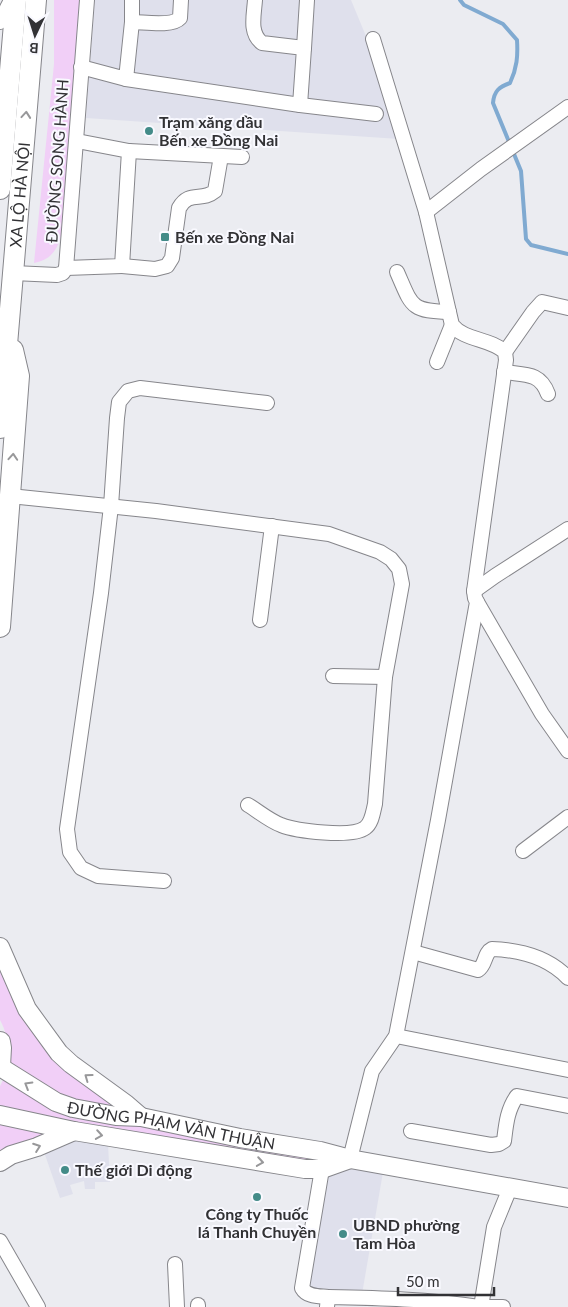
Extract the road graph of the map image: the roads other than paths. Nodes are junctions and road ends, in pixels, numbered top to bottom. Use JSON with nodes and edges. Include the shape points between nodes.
{"nodes":[{"id":1,"x":12,"y":0,"type":"edge"},
{"id":2,"x":16,"y":0,"type":"edge"},
{"id":3,"x":36,"y":0,"type":"edge"},
{"id":4,"x":87,"y":0,"type":"edge"},
{"id":5,"x":132,"y":0,"type":"edge"},
{"id":6,"x":181,"y":0,"type":"edge"},
{"id":7,"x":255,"y":0,"type":"edge"},
{"id":8,"x":308,"y":0,"type":"edge"},
{"id":9,"x":0,"y":22,"type":"edge"},
{"id":10,"x":132,"y":22,"type":"junction"},
{"id":11,"x":373,"y":39,"type":"dead end"},
{"id":12,"x":304,"y":48,"type":"junction"},
{"id":13,"x":81,"y":67,"type":"junction"},
{"id":14,"x":126,"y":79,"type":"junction"},
{"id":15,"x":300,"y":105,"type":"junction"},
{"id":16,"x":568,"y":108,"type":"edge"},
{"id":17,"x":376,"y":114,"type":"dead end"},
{"id":18,"x":3,"y":116,"type":"edge"},
{"id":19,"x":77,"y":141,"type":"junction"},
{"id":20,"x":129,"y":151,"type":"junction"},
{"id":21,"x":221,"y":156,"type":"junction"},
{"id":22,"x":242,"y":158,"type":"dead end"},
{"id":23,"x":1,"y":159,"type":"edge"},
{"id":24,"x":0,"y":189,"type":"edge"},
{"id":25,"x":426,"y":212,"type":"junction"},
{"id":26,"x":122,"y":266,"type":"junction"},
{"id":27,"x":66,"y":268,"type":"junction"},
{"id":28,"x":13,"y":272,"type":"junction"},
{"id":29,"x":397,"y":272,"type":"dead end"},
{"id":30,"x":568,"y":308,"type":"edge"},
{"id":31,"x":452,"y":322,"type":"junction"},
{"id":32,"x":9,"y":338,"type":"junction"},
{"id":33,"x":505,"y":352,"type":"junction"},
{"id":34,"x":437,"y":362,"type":"dead end"},
{"id":35,"x":504,"y":372,"type":"junction"},
{"id":36,"x":548,"y":394,"type":"dead end"},
{"id":37,"x":267,"y":403,"type":"dead end"},
{"id":38,"x":0,"y":428,"type":"edge"},
{"id":39,"x":10,"y":496,"type":"junction"},
{"id":40,"x":111,"y":506,"type":"junction"},
{"id":41,"x":272,"y":526,"type":"junction"},
{"id":42,"x":568,"y":529,"type":"edge"},
{"id":43,"x":476,"y":596,"type":"junction"},
{"id":44,"x":260,"y":620,"type":"dead end"},
{"id":45,"x":0,"y":627,"type":"edge"},
{"id":46,"x":333,"y":676,"type":"dead end"},
{"id":47,"x":385,"y":677,"type":"junction"},
{"id":48,"x":568,"y":751,"type":"edge"},
{"id":49,"x":248,"y":805,"type":"dead end"},
{"id":50,"x":568,"y":817,"type":"edge"},
{"id":51,"x":523,"y":851,"type":"dead end"},
{"id":52,"x":164,"y":881,"type":"dead end"},
{"id":53,"x":0,"y":947,"type":"edge"},
{"id":54,"x":413,"y":952,"type":"junction"},
{"id":55,"x":568,"y":978,"type":"edge"},
{"id":56,"x":396,"y":1036,"type":"junction"},
{"id":57,"x":0,"y":1042,"type":"edge"},
{"id":58,"x":0,"y":1066,"type":"edge"},
{"id":59,"x":568,"y":1070,"type":"edge"},
{"id":60,"x":568,"y":1106,"type":"edge"},
{"id":61,"x":0,"y":1115,"type":"edge"},
{"id":62,"x":141,"y":1117,"type":"junction"},
{"id":63,"x":74,"y":1131,"type":"junction"},
{"id":64,"x":411,"y":1131,"type":"dead end"},
{"id":65,"x":350,"y":1160,"type":"junction"},
{"id":66,"x":0,"y":1162,"type":"edge"},
{"id":67,"x":322,"y":1168,"type":"junction"},
{"id":68,"x":510,"y":1188,"type":"junction"},
{"id":69,"x":568,"y":1198,"type":"edge"},
{"id":70,"x":0,"y":1241,"type":"edge"},
{"id":71,"x":175,"y":1264,"type":"dead end"},
{"id":72,"x":328,"y":1302,"type":"edge"},
{"id":73,"x":38,"y":1307,"type":"edge"},
{"id":74,"x":177,"y":1307,"type":"edge"},
{"id":75,"x":481,"y":1307,"type":"edge"},
{"id":76,"x":503,"y":1307,"type":"edge"}],
"edges":[{"from":1,"to":9,"type":"street"},
{"from":2,"to":18,"type":"highway","name":"XA LỘ HÀ NỘI"},
{"from":28,"to":3,"type":"highway","name":"XA LỘ HÀ NỘI","one_way":true},
{"from":4,"to":13,"type":"street","name":"ĐƯỜNG SONG HÀNH"},
{"from":5,"to":10,"type":"street"},
{"from":6,"to":10,"type":"street","via":[[180,18],[175,22]]},
{"from":7,"to":12,"type":"street","via":[[253,28],[258,40]]},
{"from":8,"to":12,"type":"street"},
{"from":10,"to":14,"type":"street"},
{"from":11,"to":25,"type":"street"},
{"from":12,"to":15,"type":"street"},
{"from":13,"to":14,"type":"street"},
{"from":13,"to":19,"type":"street","name":"ĐƯỜNG SONG HÀNH"},
{"from":14,"to":15,"type":"street"},
{"from":15,"to":17,"type":"street"},
{"from":16,"to":25,"type":"street"},
{"from":18,"to":23,"type":"highway","name":"XA LỘ HÀ NỘI"},
{"from":19,"to":20,"type":"street"},
{"from":19,"to":27,"type":"street","name":"ĐƯỜNG SONG HÀNH"},
{"from":20,"to":21,"type":"street"},
{"from":20,"to":26,"type":"street"},
{"from":21,"to":22,"type":"street"},
{"from":21,"to":26,"type":"street","via":[[215,192],[183,200],[179,208],[172,258],[167,266],[155,269]]},
{"from":23,"to":24,"type":"highway","name":"XA LỘ HÀ NỘI"},
{"from":25,"to":31,"type":"street"},
{"from":26,"to":27,"type":"street"},
{"from":27,"to":28,"type":"street","via":[[57,275]]},
{"from":28,"to":32,"type":"highway","name":"XA LỘ HÀ NỘI"},
{"from":29,"to":31,"type":"street","via":[[410,302],[418,309]]},
{"from":30,"to":33,"type":"street","via":[[545,302],[538,304]]},
{"from":31,"to":33,"type":"street","via":[[461,333],[498,345]]},
{"from":31,"to":34,"type":"street"},
{"from":32,"to":38,"type":"highway"},
{"from":39,"to":32,"type":"highway","name":"XA LỘ HÀ NỘI","one_way":true,"via":[[19,376]]},
{"from":33,"to":35,"type":"street"},
{"from":35,"to":36,"type":"street","via":[[538,378]]},
{"from":35,"to":43,"type":"street"},
{"from":37,"to":40,"type":"street","via":[[140,388],[128,391],[119,402]]},
{"from":39,"to":40,"type":"street"},
{"from":39,"to":45,"type":"highway","name":"XA LỘ HÀ NỘI"},
{"from":40,"to":41,"type":"street"},
{"from":40,"to":52,"type":"street","via":[[67,829],[70,852],[81,868],[98,876]]},
{"from":41,"to":44,"type":"street"},
{"from":41,"to":47,"type":"street","via":[[329,534],[380,552],[400,569],[402,584]]},
{"from":42,"to":43,"type":"street","via":[[494,576]]},
{"from":43,"to":48,"type":"street","via":[[542,714]]},
{"from":43,"to":54,"type":"street"},
{"from":46,"to":47,"type":"street"},
{"from":47,"to":49,"type":"street","via":[[375,804],[372,818],[365,828],[354,833],[319,832],[281,825]]},
{"from":50,"to":51,"type":"street"},
{"from":62,"to":53,"type":"main road","one_way":true,"via":[[59,1053],[28,1009]]},
{"from":54,"to":55,"type":"street","via":[[478,970],[492,949],[530,954],[561,970]]},
{"from":54,"to":56,"type":"street"},
{"from":56,"to":59,"type":"street"},
{"from":56,"to":65,"type":"street","via":[[372,1071]]},
{"from":57,"to":58,"type":"highway"},
{"from":62,"to":58,"type":"main road","name":"ĐƯỜNG PHẠM VĂN THUẬN","one_way":true,"via":[[116,1116],[56,1102]]},
{"from":60,"to":64,"type":"street","via":[[517,1096],[507,1117],[504,1141],[499,1144]]},
{"from":61,"to":63,"type":"main road","name":"ĐƯỜNG PHẠM VĂN THUẬN"},
{"from":62,"to":65,"type":"main road","name":"ĐƯỜNG PHẠM VĂN THUẬN","via":[[320,1151]]},
{"from":66,"to":63,"type":"main road","one_way":true},
{"from":63,"to":67,"type":"main road","name":"ĐƯỜNG PHẠM VĂN THUẬN","one_way":true,"via":[[305,1169]]},
{"from":65,"to":67,"type":"main road","name":"ĐƯỜNG PHẠM VĂN THUẬN"},
{"from":65,"to":68,"type":"main road","name":"ĐƯỜNG PHẠM VĂN THUẬN"},
{"from":67,"to":72,"type":"street","via":[[302,1288]]},
{"from":68,"to":69,"type":"main road","name":"ĐƯỜNG PHẠM VĂN THUẬN"},
{"from":68,"to":75,"type":"street","via":[[494,1227]]},
{"from":70,"to":73,"type":"street"},
{"from":71,"to":74,"type":"street"},
{"from":72,"to":75,"type":"street","via":[[398,1299]]},
{"from":75,"to":76,"type":"street"}]}
